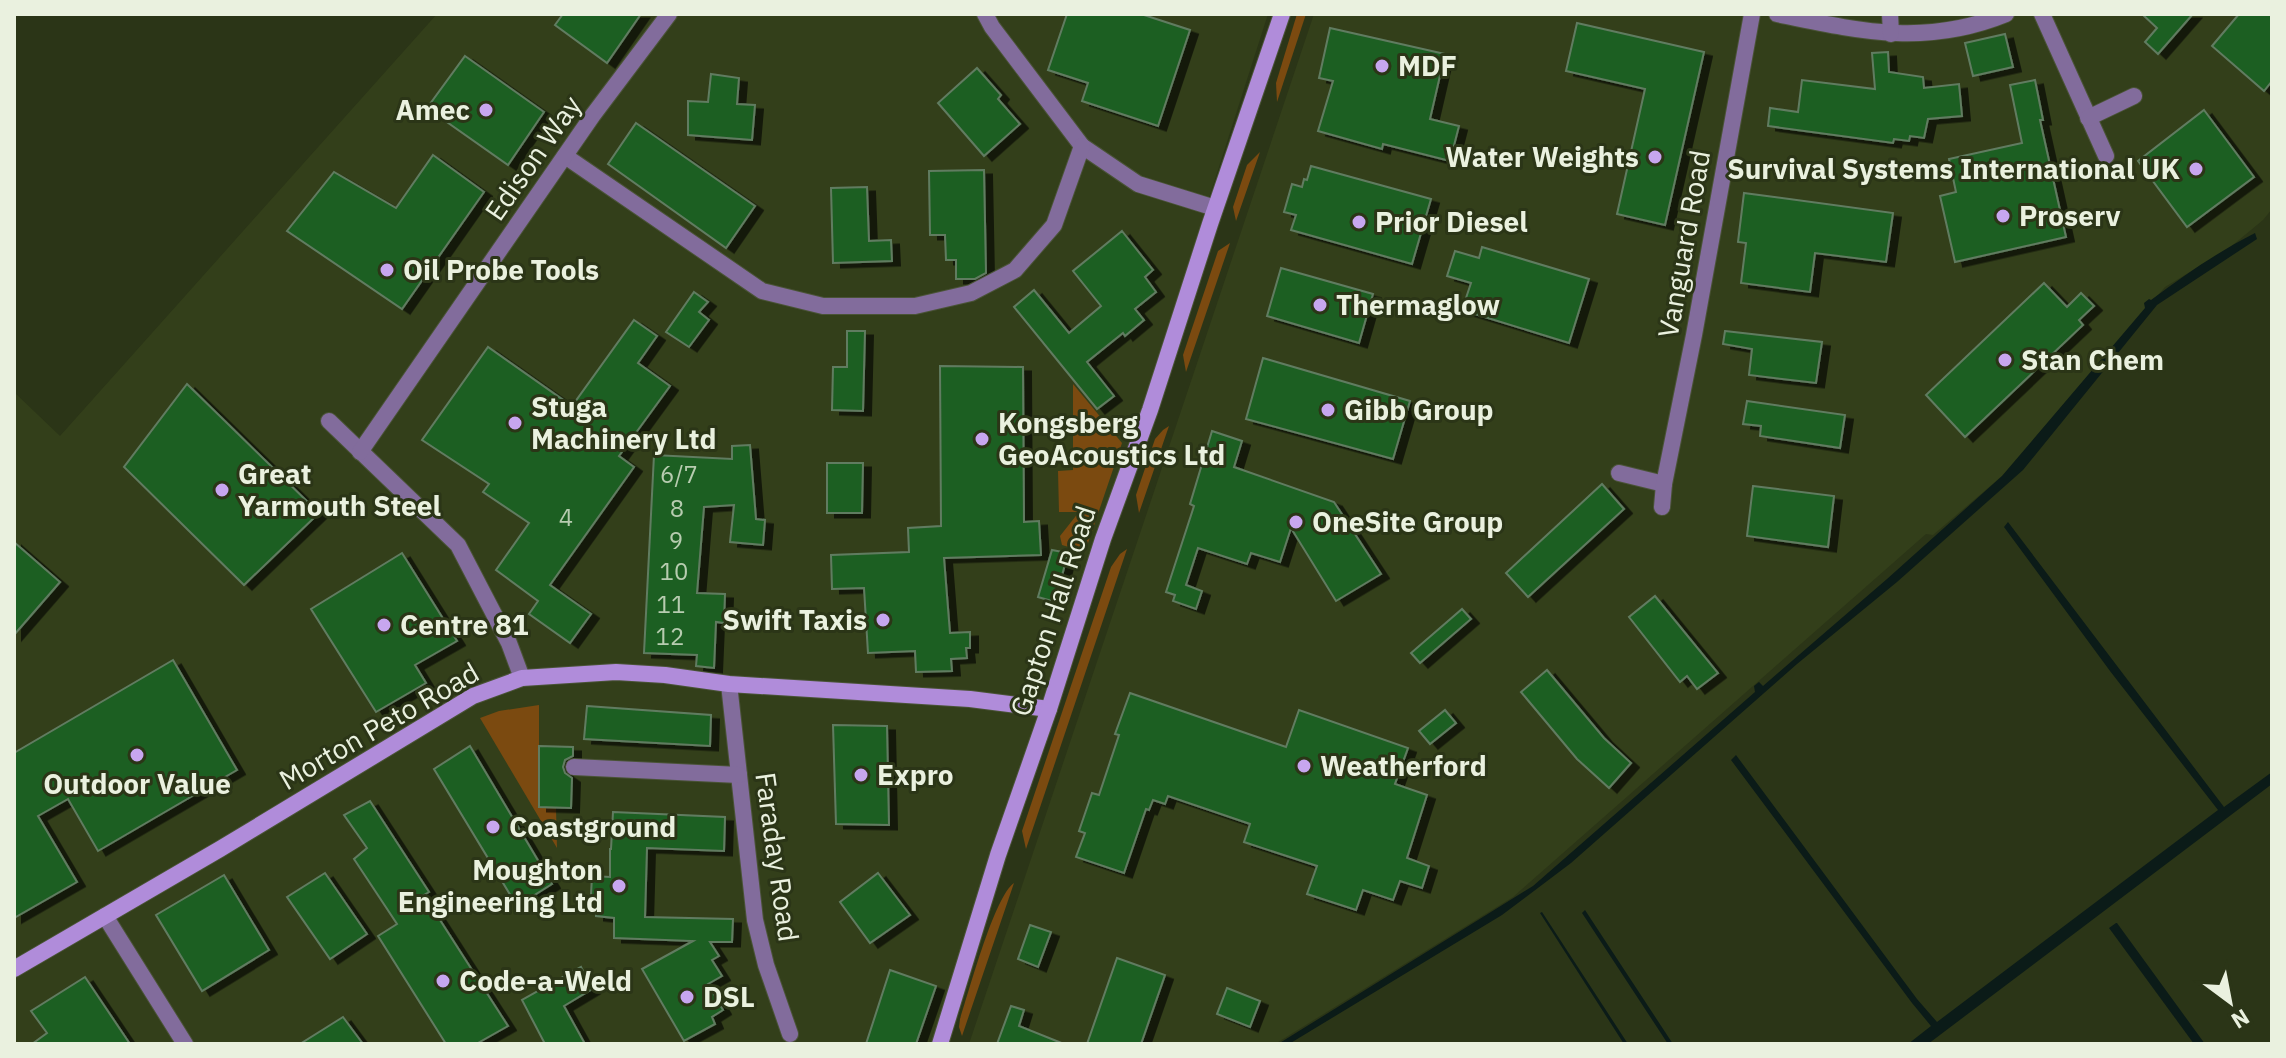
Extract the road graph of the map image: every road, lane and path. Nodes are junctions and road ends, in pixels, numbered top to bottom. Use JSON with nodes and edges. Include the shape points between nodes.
{"nodes":[{"id":1,"x":669,"y":14,"type":"edge"},
{"id":2,"x":985,"y":14,"type":"edge"},
{"id":3,"x":1282,"y":14,"type":"edge"},
{"id":4,"x":1752,"y":14,"type":"edge"},
{"id":5,"x":1777,"y":14,"type":"edge"},
{"id":6,"x":1890,"y":14,"type":"edge"},
{"id":7,"x":2006,"y":14,"type":"edge"},
{"id":8,"x":2042,"y":14,"type":"edge"},
{"id":9,"x":1891,"y":34,"type":"junction"},
{"id":10,"x":2134,"y":96,"type":"dead end"},
{"id":11,"x":2088,"y":118,"type":"junction"},
{"id":12,"x":1082,"y":146,"type":"junction"},
{"id":13,"x":565,"y":156,"type":"junction"},
{"id":14,"x":2106,"y":156,"type":"dead end"},
{"id":15,"x":1215,"y":208,"type":"junction"},
{"id":16,"x":329,"y":421,"type":"dead end"},
{"id":17,"x":360,"y":452,"type":"junction"},
{"id":18,"x":1619,"y":473,"type":"dead end"},
{"id":19,"x":1664,"y":484,"type":"junction"},
{"id":20,"x":1662,"y":507,"type":"dead end"},
{"id":21,"x":522,"y":678,"type":"junction"},
{"id":22,"x":729,"y":684,"type":"junction"},
{"id":23,"x":1049,"y":709,"type":"junction"},
{"id":24,"x":574,"y":767,"type":"dead end"},
{"id":25,"x":739,"y":775,"type":"junction"},
{"id":26,"x":105,"y":916,"type":"junction"},
{"id":27,"x":14,"y":969,"type":"edge"},
{"id":28,"x":790,"y":1034,"type":"dead end"},
{"id":29,"x":185,"y":1044,"type":"edge"},
{"id":30,"x":940,"y":1044,"type":"edge"}],
"edges":[{"from":1,"to":13,"type":"street","name":"Edison Way"},
{"from":2,"to":12,"type":"street"},
{"from":3,"to":15,"type":"street","name":"Gapton Hall Road"},
{"from":4,"to":19,"type":"street","name":"Vanguard Road"},
{"from":5,"to":9,"type":"street"},
{"from":6,"to":9,"type":"street"},
{"from":7,"to":9,"type":"street","via":[[1958,28]]},
{"from":8,"to":11,"type":"street"},
{"from":10,"to":11,"type":"street"},
{"from":11,"to":14,"type":"street"},
{"from":12,"to":13,"type":"street","via":[[1054,225],[1015,270],[971,293],[915,306],[823,306],[762,291]]},
{"from":12,"to":15,"type":"street","via":[[1138,184]]},
{"from":13,"to":17,"type":"street","name":"Edison Way"},
{"from":15,"to":23,"type":"street","name":"Gapton Hall Road"},
{"from":16,"to":17,"type":"street"},
{"from":17,"to":21,"type":"street","via":[[458,545]]},
{"from":18,"to":19,"type":"street"},
{"from":19,"to":20,"type":"street","name":"Vanguard Road"},
{"from":21,"to":22,"type":"street","name":"Morton Peto Road","via":[[616,672]]},
{"from":21,"to":26,"type":"street","name":"Morton Peto Road","via":[[473,696]]},
{"from":22,"to":23,"type":"street","name":"Morton Peto Road"},
{"from":22,"to":25,"type":"street","name":"Faraday Road"},
{"from":23,"to":30,"type":"street","name":"Gapton Hall Road","via":[[994,865]]},
{"from":24,"to":25,"type":"street"},
{"from":25,"to":28,"type":"street","name":"Faraday Road","via":[[755,920]]},
{"from":26,"to":27,"type":"street","name":"Morton Peto Road"},
{"from":26,"to":29,"type":"street"}]}
